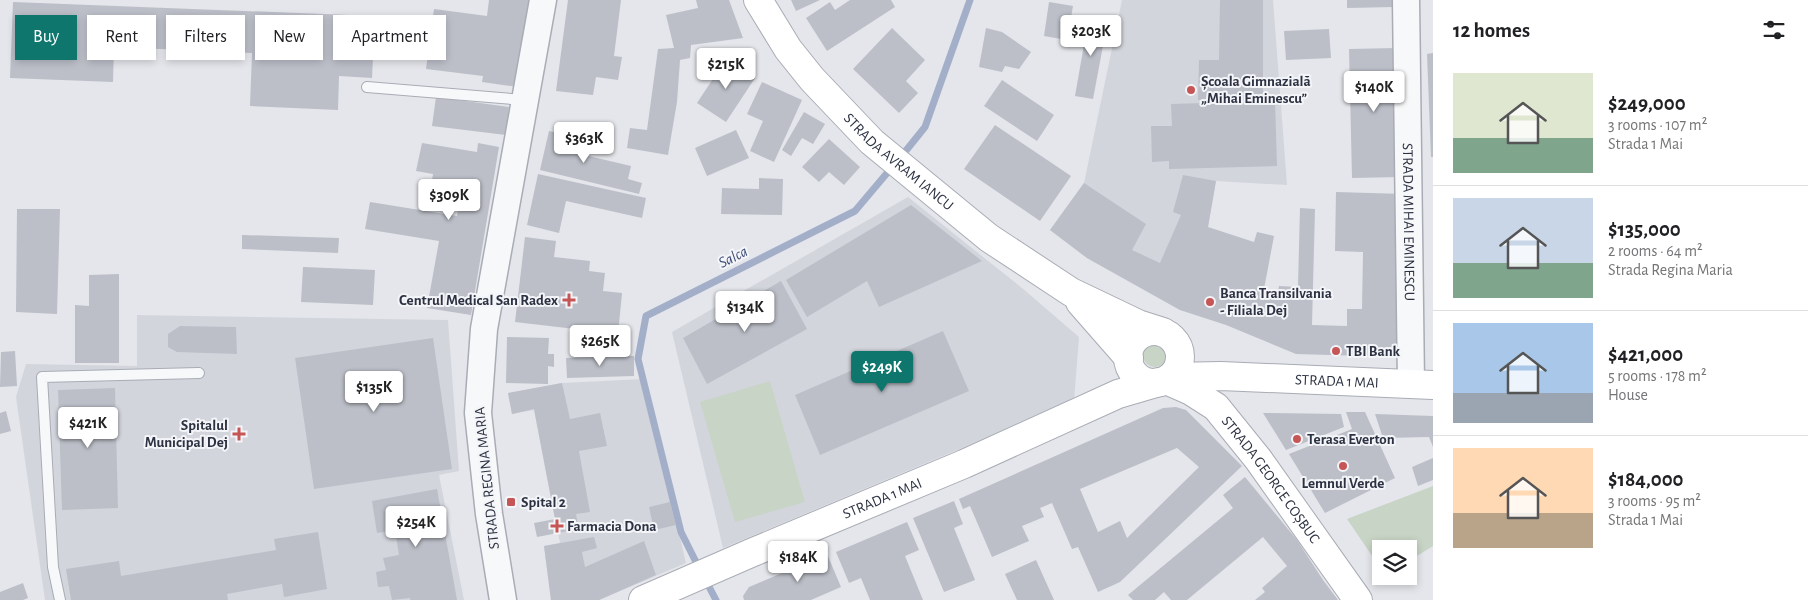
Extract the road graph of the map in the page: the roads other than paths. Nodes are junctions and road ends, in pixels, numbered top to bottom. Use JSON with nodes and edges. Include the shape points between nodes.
{"nodes":[{"id":1,"x":543,"y":0,"type":"edge"},
{"id":2,"x":758,"y":0,"type":"edge"},
{"id":3,"x":1406,"y":0,"type":"edge"},
{"id":4,"x":367,"y":87,"type":"dead end"},
{"id":5,"x":525,"y":100,"type":"junction"},
{"id":6,"x":1071,"y":292,"type":"junction"},
{"id":7,"x":1167,"y":335,"type":"junction"},
{"id":8,"x":1129,"y":359,"type":"junction"},
{"id":9,"x":199,"y":372,"type":"dead end"},
{"id":10,"x":1241,"y":378,"type":"junction"},
{"id":11,"x":1165,"y":380,"type":"junction"},
{"id":12,"x":1422,"y":384,"type":"edge"},
{"id":13,"x":1092,"y":405,"type":"junction"},
{"id":14,"x":1216,"y":406,"type":"junction"},
{"id":15,"x":60,"y":600,"type":"edge"},
{"id":16,"x":503,"y":600,"type":"edge"},
{"id":17,"x":643,"y":600,"type":"edge"},
{"id":18,"x":1358,"y":600,"type":"edge"}],
"edges":[{"from":1,"to":5,"type":"street","name":"STRADA REGINA MARIA"},
{"from":2,"to":6,"type":"main road","name":"STRADA AVRAM IANCU","via":[[788,49],[812,79],[872,142],[989,238]]},
{"from":3,"to":12,"type":"street","name":"STRADA MIHAI EMINESCU"},
{"from":4,"to":5,"type":"lane"},
{"from":5,"to":16,"type":"street","name":"STRADA REGINA MARIA","via":[[484,329],[478,413]]},
{"from":6,"to":7,"type":"main road","name":"STRADA AVRAM IANCU"},
{"from":6,"to":8,"type":"main road","name":"STRADA AVRAM IANCU"},
{"from":7,"to":8,"type":"main road","name":"STRADA 1 MAI","via":[[1152,331],[1141,334],[1132,343]]},
{"from":7,"to":10,"type":"main road","name":"STRADA 1 MAI","via":[[1204,362]]},
{"from":7,"to":11,"type":"main road","via":[[1178,347],[1180,358],[1177,369]]},
{"from":8,"to":11,"type":"main road","name":"STRADA 1 MAI","via":[[1140,378],[1148,382]]},
{"from":8,"to":13,"type":"main road","name":"STRADA 1 MAI","via":[[1112,385]]},
{"from":9,"to":15,"type":"lane","via":[[42,377],[54,567]]},
{"from":10,"to":11,"type":"main road","name":"STRADA 1 MAI"},
{"from":10,"to":12,"type":"main road","name":"STRADA 1 MAI"},
{"from":10,"to":14,"type":"main road","via":[[1230,385]]},
{"from":11,"to":13,"type":"main road","name":"STRADA 1 MAI"},
{"from":11,"to":14,"type":"main road","name":"STRADA GEORGE COȘBUC"},
{"from":13,"to":17,"type":"main road","name":"STRADA 1 MAI","via":[[964,464]]},
{"from":14,"to":18,"type":"main road","name":"STRADA GEORGE COȘBUC","via":[[1258,459]]}]}
